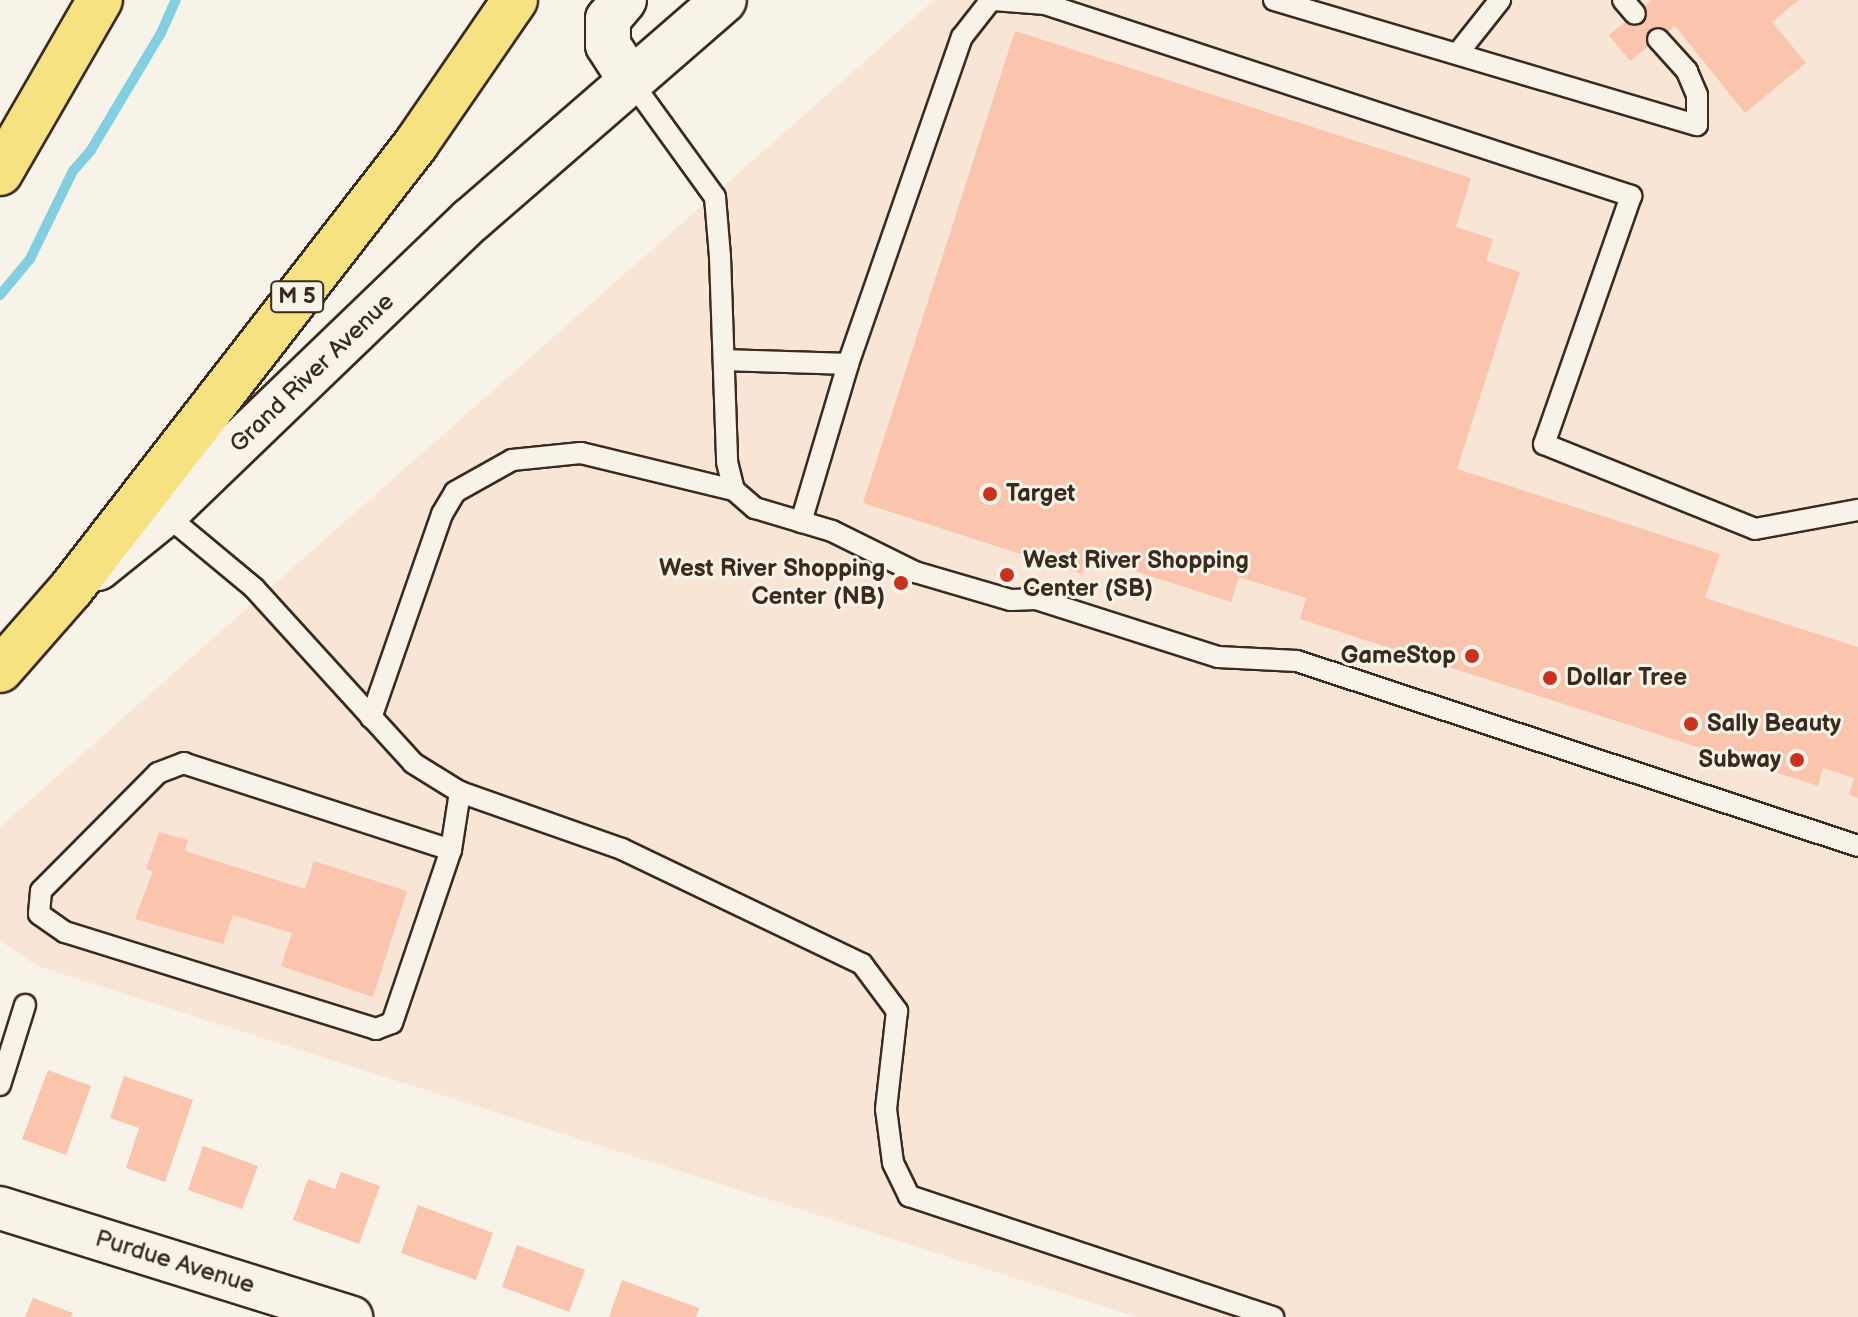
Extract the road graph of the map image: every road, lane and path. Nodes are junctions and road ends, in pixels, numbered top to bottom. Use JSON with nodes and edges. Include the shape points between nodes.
{"nodes":[{"id":1,"x":100,"y":0,"type":"edge"},
{"id":2,"x":515,"y":0,"type":"edge"},
{"id":3,"x":624,"y":0,"type":"edge"},
{"id":4,"x":724,"y":0,"type":"edge"},
{"id":5,"x":992,"y":0,"type":"edge"},
{"id":6,"x":1274,"y":0,"type":"edge"},
{"id":7,"x":1500,"y":0,"type":"edge"},
{"id":8,"x":1658,"y":39,"type":"dead end"},
{"id":9,"x":1458,"y":53,"type":"junction"},
{"id":10,"x":631,"y":81,"type":"junction"},
{"id":11,"x":0,"y":173,"type":"edge"},
{"id":12,"x":724,"y":360,"type":"junction"},
{"id":13,"x":848,"y":364,"type":"junction"},
{"id":14,"x":734,"y":490,"type":"junction"},
{"id":15,"x":1858,"y":510,"type":"edge"},
{"id":16,"x":165,"y":514,"type":"junction"},
{"id":17,"x":801,"y":522,"type":"junction"},
{"id":18,"x":71,"y":589,"type":"junction"},
{"id":19,"x":0,"y":670,"type":"edge"},
{"id":20,"x":371,"y":718,"type":"junction"},
{"id":21,"x":460,"y":792,"type":"junction"},
{"id":22,"x":1858,"y":846,"type":"edge"},
{"id":23,"x":451,"y":850,"type":"junction"},
{"id":24,"x":25,"y":1005,"type":"dead end"},
{"id":25,"x":1,"y":1077,"type":"edge"},
{"id":26,"x":0,"y":1208,"type":"edge"},
{"id":27,"x":351,"y":1317,"type":"edge"},
{"id":28,"x":1273,"y":1317,"type":"edge"}],
"edges":[{"from":1,"to":11,"type":"highway"},
{"from":2,"to":18,"type":"highway","number":"M 5","via":[[416,144]]},
{"from":3,"to":10,"type":"main road","via":[[608,19],[608,45]]},
{"from":4,"to":10,"type":"main road","name":"Grand River Avenue"},
{"from":5,"to":13,"type":"lane","via":[[962,37]]},
{"from":5,"to":15,"type":"lane","via":[[1045,4],[1631,196],[1544,444],[1755,529]]},
{"from":6,"to":9,"type":"lane"},
{"from":7,"to":9,"type":"lane"},
{"from":8,"to":9,"type":"lane","via":[[1687,71],[1697,95],[1697,125]]},
{"from":10,"to":12,"type":"lane","via":[[715,197]]},
{"from":10,"to":16,"type":"main road","name":"Grand River Avenue","via":[[471,220]]},
{"from":12,"to":13,"type":"lane"},
{"from":12,"to":14,"type":"lane","via":[[727,462]]},
{"from":13,"to":17,"type":"lane"},
{"from":14,"to":17,"type":"lane","via":[[755,508]]},
{"from":14,"to":20,"type":"lane","via":[[581,453],[512,460],[455,492],[442,514]]},
{"from":16,"to":18,"type":"main road","name":"Grand River Avenue"},
{"from":16,"to":20,"type":"lane","via":[[254,588]]},
{"from":17,"to":22,"type":"lane","via":[[832,531],[915,572],[1011,600],[1036,599],[1218,657],[1297,661]]},
{"from":18,"to":19,"type":"highway","name":"Grand River Avenue","number":"M 5"},
{"from":20,"to":21,"type":"lane","via":[[413,763]]},
{"from":21,"to":23,"type":"lane"},
{"from":21,"to":28,"type":"lane","via":[[622,849],[862,964],[897,1011],[886,1109],[893,1163],[909,1196]]},
{"from":23,"to":23,"type":"lane","via":[[392,1023],[376,1029],[65,932],[39,914],[41,891],[158,773],[184,763]]},
{"from":24,"to":25,"type":"lane"},
{"from":26,"to":27,"type":"street","name":"Purdue Avenue"}]}
